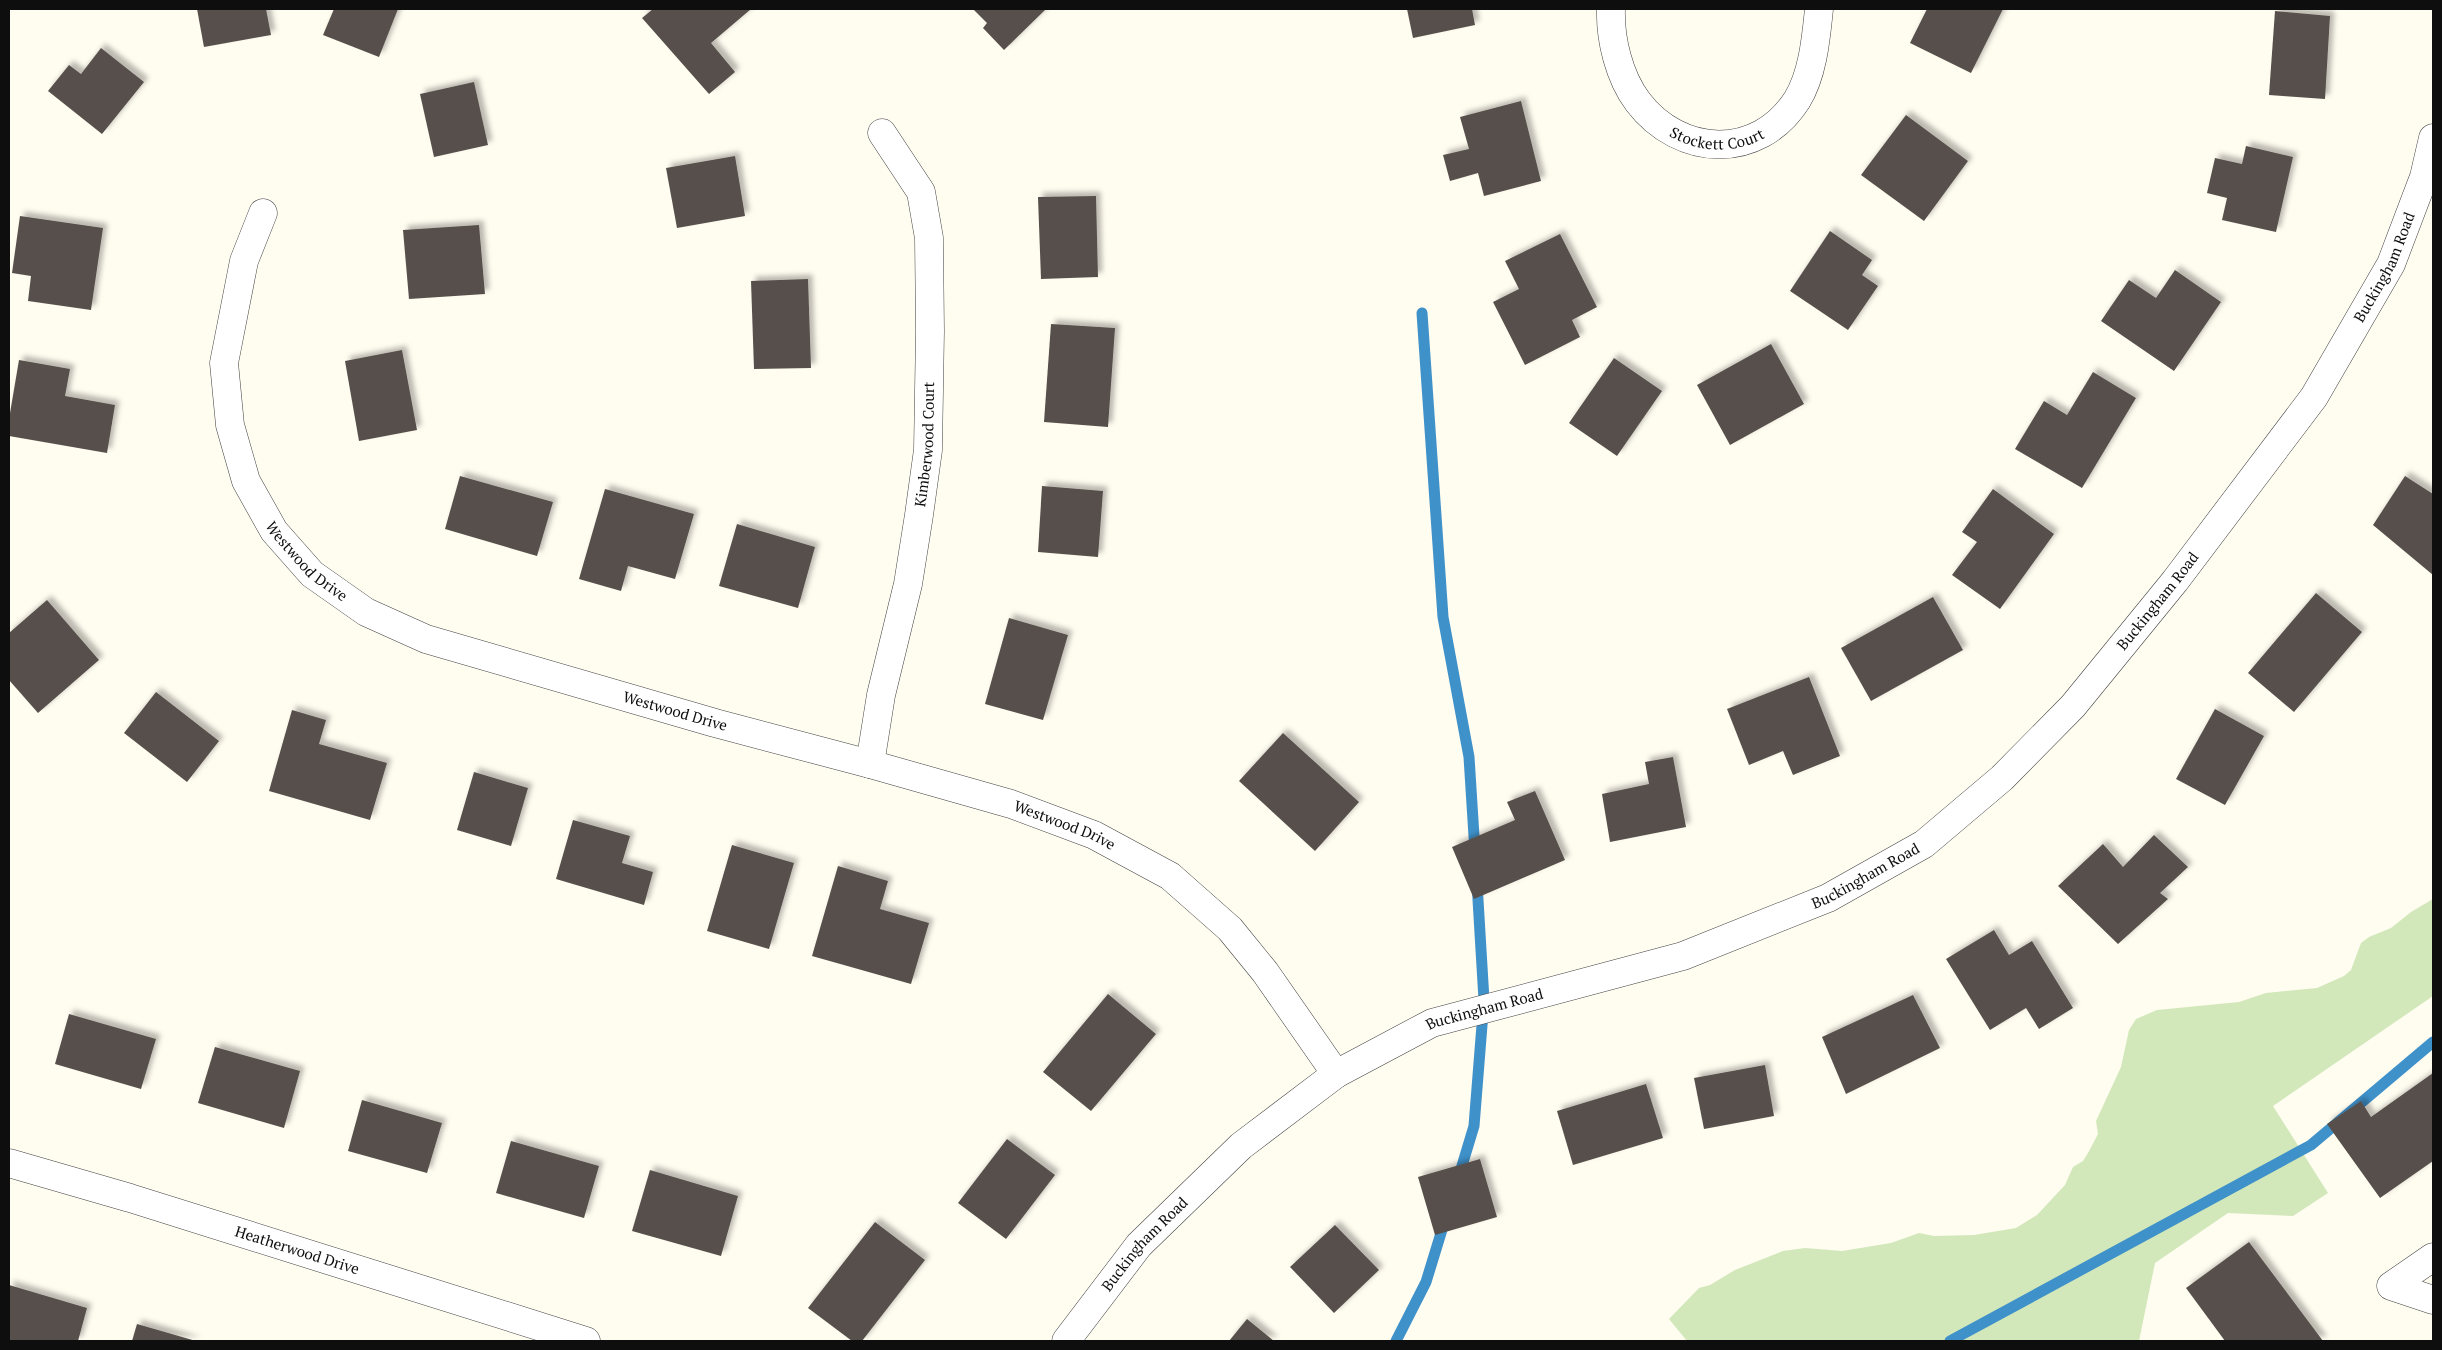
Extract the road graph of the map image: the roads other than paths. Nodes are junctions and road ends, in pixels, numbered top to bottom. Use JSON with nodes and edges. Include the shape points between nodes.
{"nodes":[{"id":1,"x":1611,"y":9,"type":"edge"},
{"id":2,"x":1819,"y":9,"type":"edge"},
{"id":3,"x":882,"y":133,"type":"dead end"},
{"id":4,"x":2433,"y":138,"type":"edge"},
{"id":5,"x":2429,"y":179,"type":"edge"},
{"id":6,"x":263,"y":213,"type":"dead end"},
{"id":7,"x":870,"y":764,"type":"junction"},
{"id":8,"x":1336,"y":1074,"type":"junction"},
{"id":9,"x":9,"y":1163,"type":"edge"},
{"id":10,"x":2433,"y":1257,"type":"edge"},
{"id":11,"x":2433,"y":1300,"type":"edge"},
{"id":12,"x":586,"y":1341,"type":"edge"},
{"id":13,"x":1066,"y":1341,"type":"edge"}],
"edges":[{"from":1,"to":2,"type":"street","name":"Stockett Court","via":[[1610,29],[1623,71],[1638,101],[1666,128],[1681,137],[1706,144],[1739,144],[1767,133],[1798,99],[1809,72]]},
{"from":3,"to":7,"type":"street","name":"Kimberwood Court","via":[[921,192],[929,238],[928,450],[908,584],[881,695]]},
{"from":4,"to":5,"type":"street","name":"Buckingham Road"},
{"from":5,"to":8,"type":"street","name":"Buckingham Road","via":[[2391,264],[2308,405],[2175,581],[2073,706],[2002,778],[1924,844],[1828,898],[1683,956],[1432,1023]]},
{"from":6,"to":7,"type":"street","name":"Westwood Drive","via":[[244,261],[224,363],[230,425],[246,481],[274,531],[312,574],[366,612],[426,639],[715,723]]},
{"from":7,"to":8,"type":"street","name":"Westwood Drive","via":[[1011,804],[1094,835],[1170,876],[1230,929],[1265,972]]},
{"from":8,"to":13,"type":"street","name":"Buckingham Road","via":[[1241,1146],[1139,1245]]},
{"from":9,"to":12,"type":"street","name":"Heatherwood Drive"},
{"from":10,"to":11,"type":"street","via":[[2391,1286]]}]}
